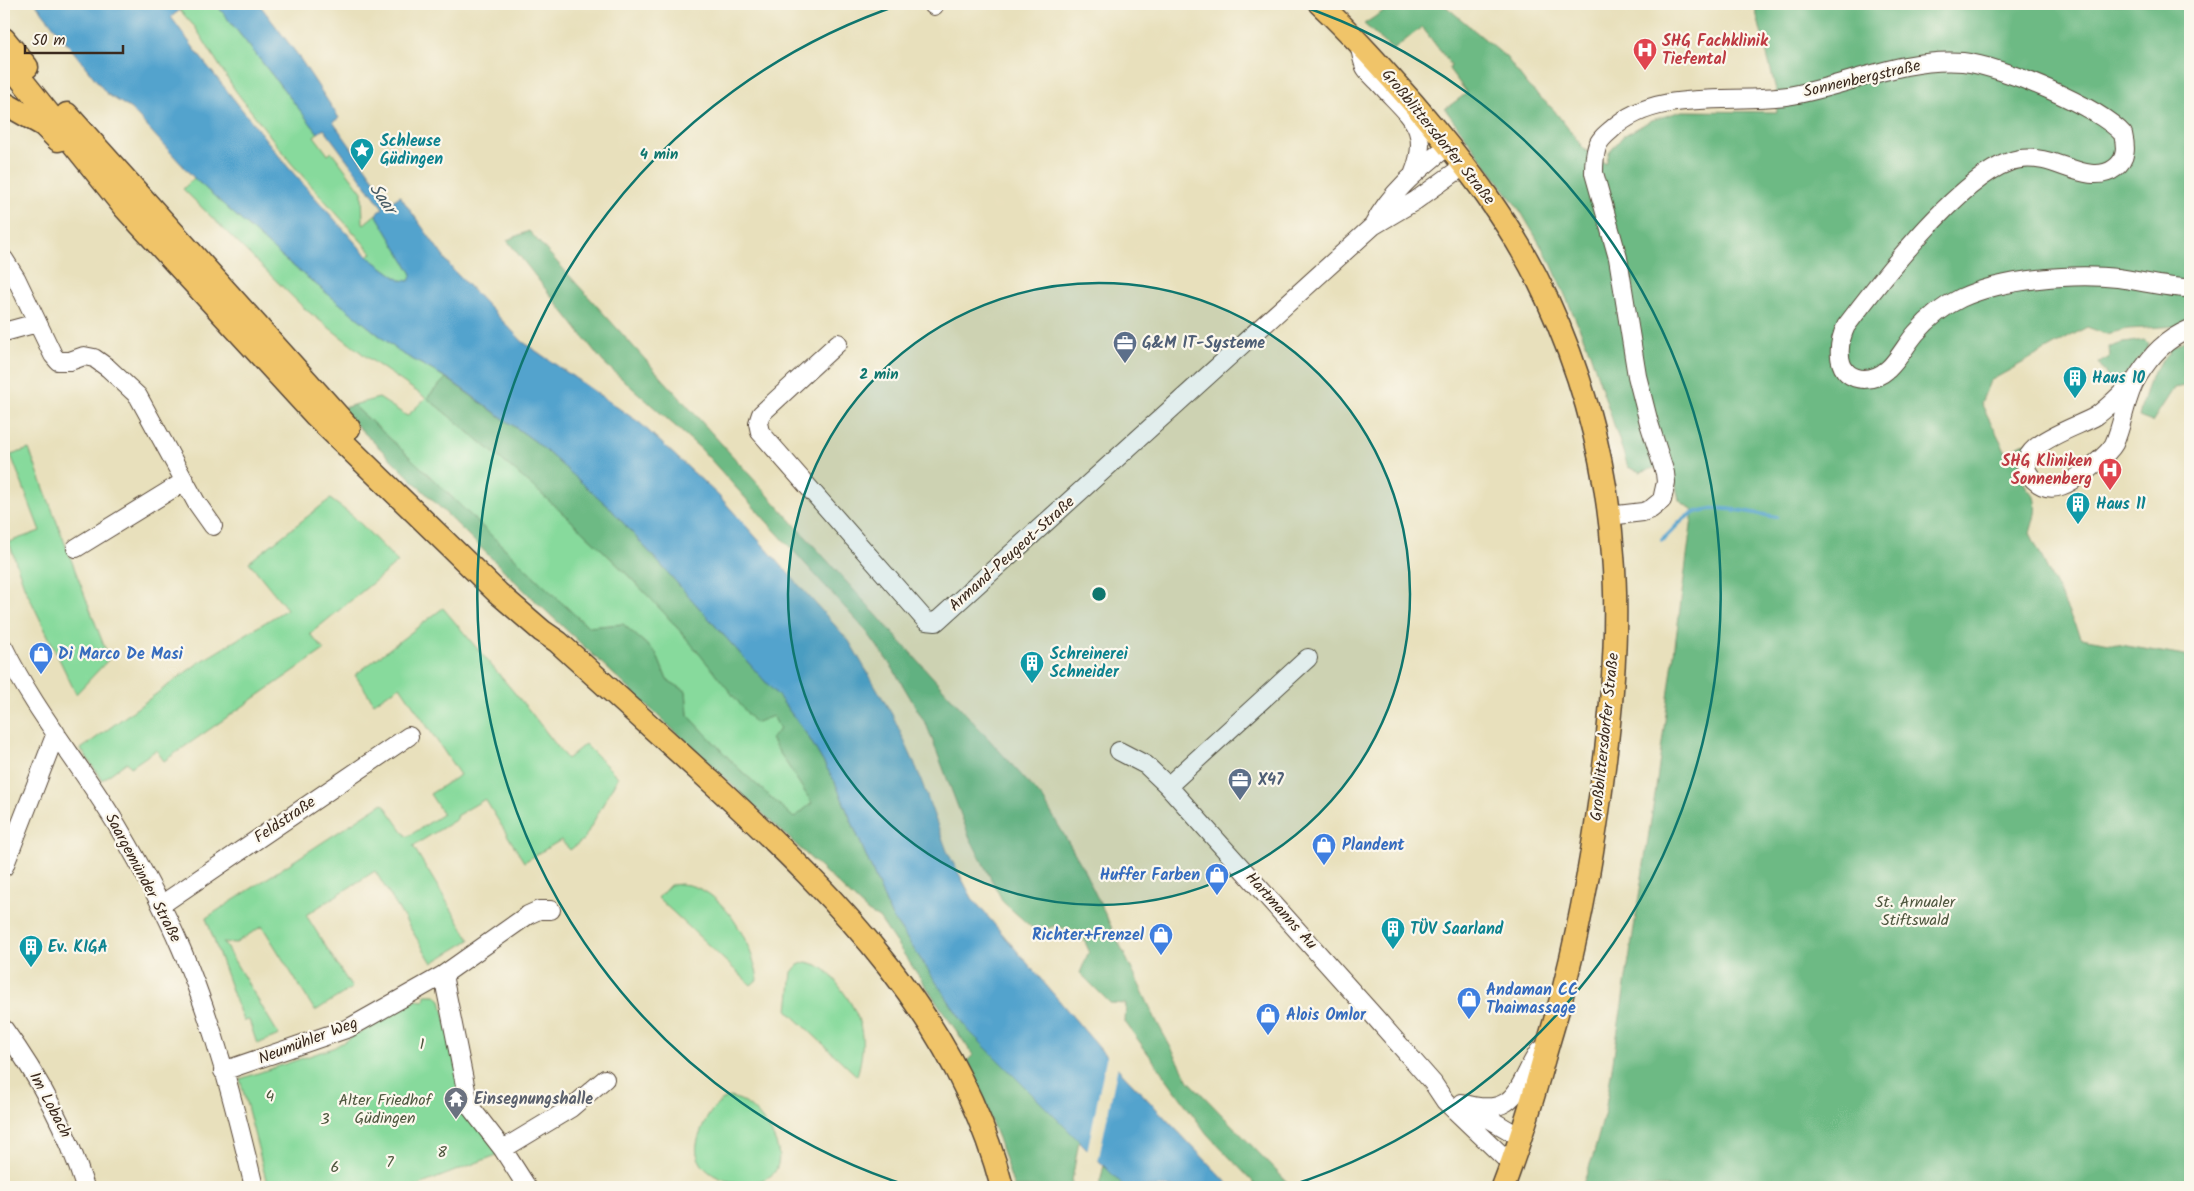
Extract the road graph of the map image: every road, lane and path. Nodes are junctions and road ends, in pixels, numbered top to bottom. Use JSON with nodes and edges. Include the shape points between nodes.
{"nodes":[{"id":1,"x":1320,"y":4,"type":"edge"},
{"id":2,"x":4,"y":39,"type":"edge"},
{"id":3,"x":1358,"y":42,"type":"junction"},
{"id":4,"x":4,"y":58,"type":"edge"},
{"id":5,"x":4,"y":86,"type":"edge"},
{"id":6,"x":37,"y":99,"type":"junction"},
{"id":7,"x":4,"y":102,"type":"edge"},
{"id":8,"x":82,"y":132,"type":"junction"},
{"id":9,"x":1449,"y":145,"type":"junction"},
{"id":10,"x":1465,"y":165,"type":"junction"},
{"id":11,"x":91,"y":168,"type":"junction"},
{"id":12,"x":1413,"y":175,"type":"junction"},
{"id":13,"x":1373,"y":226,"type":"junction"},
{"id":14,"x":4,"y":259,"type":"edge"},
{"id":15,"x":2190,"y":288,"type":"edge"},
{"id":16,"x":37,"y":323,"type":"junction"},
{"id":17,"x":2190,"y":329,"type":"edge"},
{"id":18,"x":4,"y":332,"type":"edge"},
{"id":19,"x":838,"y":343,"type":"dead end"},
{"id":20,"x":2135,"y":380,"type":"junction"},
{"id":21,"x":185,"y":481,"type":"junction"},
{"id":22,"x":1609,"y":516,"type":"junction"},
{"id":23,"x":213,"y":526,"type":"dead end"},
{"id":24,"x":76,"y":548,"type":"dead end"},
{"id":25,"x":558,"y":642,"type":"junction"},
{"id":26,"x":4,"y":648,"type":"edge"},
{"id":27,"x":1308,"y":658,"type":"dead end"},
{"id":28,"x":56,"y":733,"type":"junction"},
{"id":29,"x":410,"y":736,"type":"dead end"},
{"id":30,"x":1119,"y":751,"type":"dead end"},
{"id":31,"x":1168,"y":786,"type":"junction"},
{"id":32,"x":4,"y":867,"type":"edge"},
{"id":33,"x":161,"y":905,"type":"junction"},
{"id":34,"x":551,"y":910,"type":"dead end"},
{"id":35,"x":443,"y":975,"type":"junction"},
{"id":36,"x":4,"y":1029,"type":"edge"},
{"id":37,"x":1549,"y":1040,"type":"junction"},
{"id":38,"x":223,"y":1071,"type":"junction"},
{"id":39,"x":605,"y":1079,"type":"dead end"},
{"id":40,"x":1433,"y":1083,"type":"junction"},
{"id":41,"x":1462,"y":1103,"type":"junction"},
{"id":42,"x":1520,"y":1138,"type":"junction"},
{"id":43,"x":503,"y":1149,"type":"junction"},
{"id":44,"x":1512,"y":1165,"type":"junction"},
{"id":45,"x":84,"y":1187,"type":"edge"},
{"id":46,"x":254,"y":1187,"type":"edge"},
{"id":47,"x":527,"y":1187,"type":"edge"},
{"id":48,"x":1002,"y":1187,"type":"edge"},
{"id":49,"x":1503,"y":1187,"type":"edge"}],
"edges":[{"from":1,"to":3,"type":"main road","name":"Großblittersdorfer Straße"},
{"from":2,"to":8,"type":"main road"},
{"from":3,"to":9,"type":"main road","name":"Großblittersdorfer Straße"},
{"from":3,"to":12,"type":"street","name":"Armand-Peugeot-Straße","via":[[1366,68],[1415,122],[1420,148]]},
{"from":4,"to":6,"type":"main road"},
{"from":5,"to":6,"type":"main road"},
{"from":6,"to":8,"type":"main road","via":[[47,102]]},
{"from":6,"to":11,"type":"main road"},
{"from":7,"to":11,"type":"main road","via":[[43,126],[72,156]]},
{"from":8,"to":25,"type":"main road","via":[[332,410],[417,499],[547,625]]},
{"from":9,"to":10,"type":"main road","name":"Großblittersdorfer Straße"},
{"from":9,"to":12,"type":"street","name":"Armand-Peugeot-Straße"},
{"from":10,"to":13,"type":"street","name":"Armand-Peugeot-Straße"},
{"from":10,"to":22,"type":"main road","name":"Großblittersdorfer Straße","via":[[1520,246],[1557,321],[1594,434]]},
{"from":11,"to":25,"type":"main road","via":[[315,415],[498,593]]},
{"from":12,"to":13,"type":"street","name":"Armand-Peugeot-Straße"},
{"from":13,"to":19,"type":"street","name":"Armand-Peugeot-Straße","via":[[936,622],[926,621],[760,432],[761,414]]},
{"from":14,"to":16,"type":"street"},
{"from":15,"to":22,"type":"street","name":"Sonnenbergstraße","via":[[2093,277],[2036,280],[1990,289],[1962,298],[1939,311],[1916,333],[1889,369],[1865,379],[1855,377],[1846,372],[1840,362],[1840,339],[1846,326],[1908,250],[1956,198],[1989,172],[2012,160],[2043,160],[2099,175],[2110,172],[2125,155],[2123,134],[2104,116],[2062,96],[2003,72],[1962,62],[1890,70],[1791,95],[1677,101],[1636,114],[1622,120],[1602,138],[1594,159],[1594,173],[1618,258],[1637,376],[1666,482],[1662,500],[1650,510]]},
{"from":16,"to":18,"type":"street"},
{"from":16,"to":21,"type":"street","via":[[58,361],[84,356],[94,358],[138,396]]},
{"from":17,"to":20,"type":"street","via":[[2161,346]]},
{"from":20,"to":20,"type":"street","via":[[2099,414],[2034,448],[2027,458],[2031,478],[2043,486],[2059,487],[2077,478],[2099,460],[2113,445]]},
{"from":21,"to":23,"type":"street"},
{"from":21,"to":24,"type":"street"},
{"from":22,"to":37,"type":"main road","name":"Großblittersdorfer Straße","via":[[1615,595],[1612,696],[1606,750],[1587,880],[1566,980]]},
{"from":25,"to":48,"type":"main road","via":[[792,857],[870,940],[923,1010],[943,1044],[974,1108]]},
{"from":26,"to":28,"type":"street","name":"Saargemünder Straße"},
{"from":27,"to":31,"type":"street"},
{"from":28,"to":32,"type":"street"},
{"from":28,"to":33,"type":"street","name":"Saargemünder Straße","via":[[117,825]]},
{"from":29,"to":33,"type":"street","name":"Feldstraße"},
{"from":30,"to":31,"type":"street","name":"Hartmanns Au","via":[[1146,765]]},
{"from":31,"to":40,"type":"street","name":"Hartmanns Au"},
{"from":33,"to":38,"type":"street","name":"Saargemünder Straße","via":[[182,950]]},
{"from":34,"to":35,"type":"street","name":"Neumühler Weg","via":[[539,910],[528,915]]},
{"from":35,"to":38,"type":"street","name":"Neumühler Weg","via":[[348,1028]]},
{"from":35,"to":43,"type":"street","via":[[468,1100]]},
{"from":36,"to":45,"type":"street","name":"Im Lobach","via":[[53,1108],[70,1143]]},
{"from":37,"to":41,"type":"street","name":"Hartmanns Au","via":[[1538,1052],[1518,1092],[1509,1100],[1480,1107]]},
{"from":37,"to":42,"type":"main road","name":"Großblittersdorfer Straße"},
{"from":38,"to":46,"type":"street","name":"Saargemünder Straße"},
{"from":39,"to":43,"type":"street","via":[[571,1108]]},
{"from":40,"to":41,"type":"street","name":"Hartmanns Au"},
{"from":40,"to":44,"type":"street","name":"Hartmanns Au","via":[[1456,1112]]},
{"from":41,"to":42,"type":"street","name":"Hartmanns Au"},
{"from":42,"to":44,"type":"main road","name":"Großblittersdorfer Straße"},
{"from":43,"to":47,"type":"street"},
{"from":44,"to":49,"type":"main road","name":"Großblittersdorfer Straße"}]}
